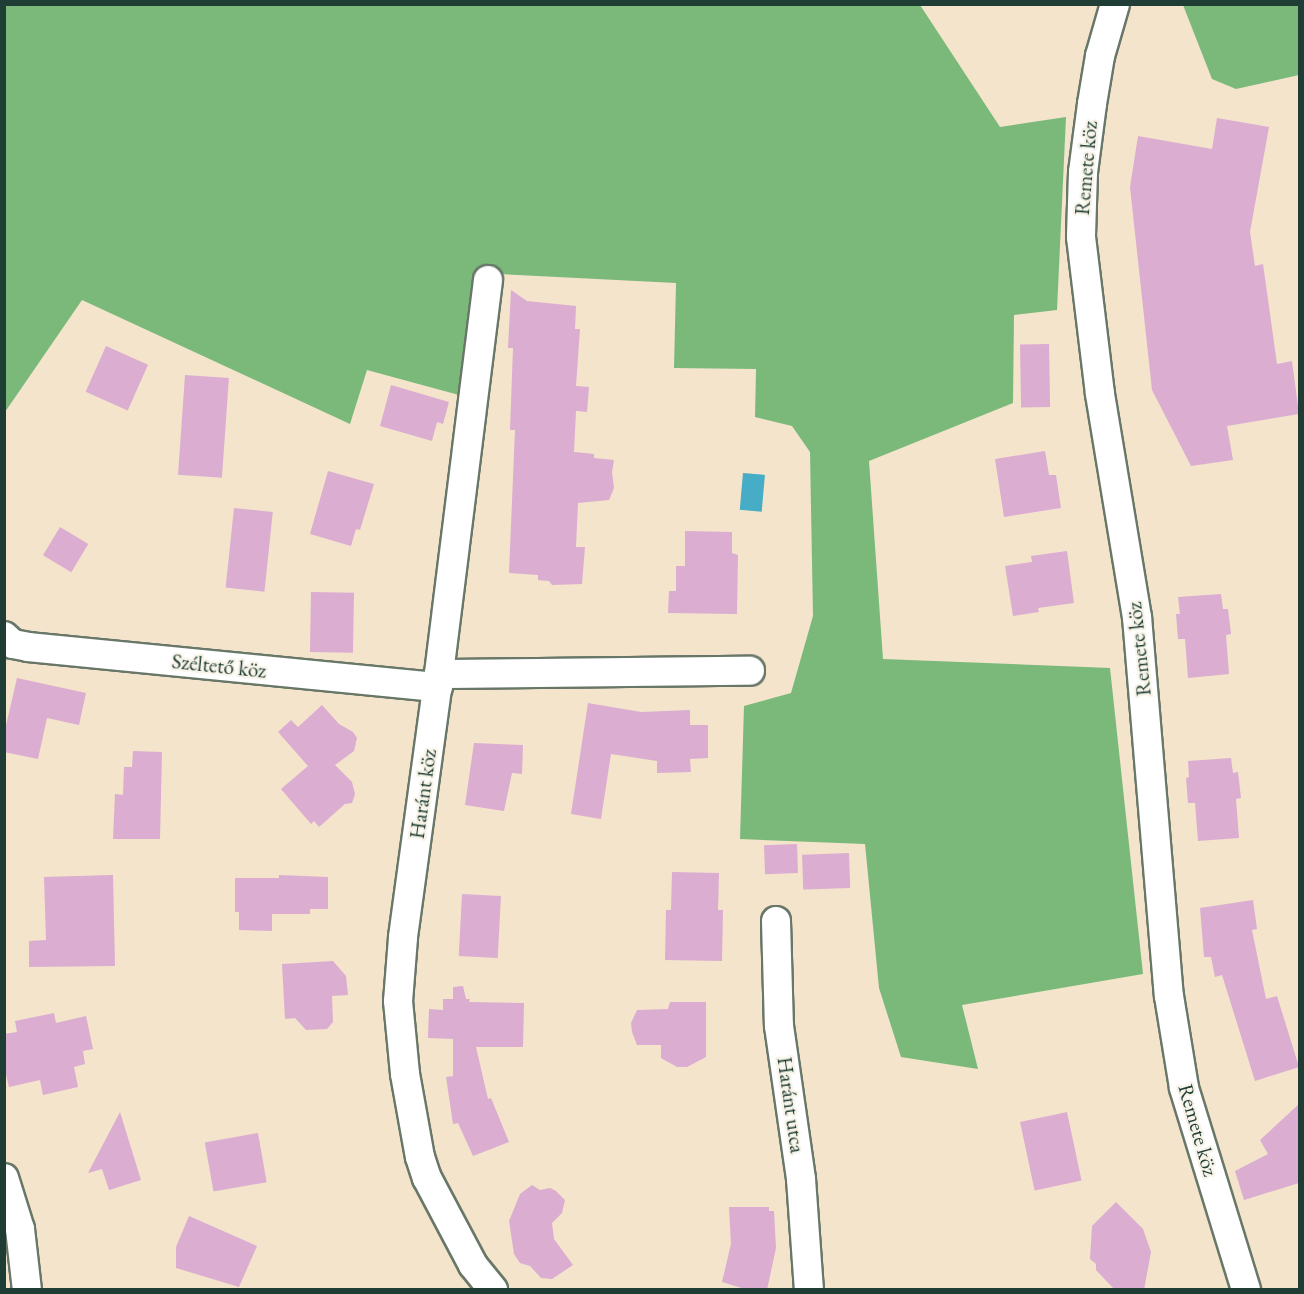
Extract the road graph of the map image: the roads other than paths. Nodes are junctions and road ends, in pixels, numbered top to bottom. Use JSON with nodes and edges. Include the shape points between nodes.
{"nodes":[{"id":1,"x":1114,"y":4,"type":"edge"},
{"id":2,"x":488,"y":280,"type":"dead end"},
{"id":3,"x":4,"y":636,"type":"edge"},
{"id":4,"x":750,"y":671,"type":"dead end"},
{"id":5,"x":439,"y":681,"type":"junction"},
{"id":6,"x":776,"y":921,"type":"dead end"},
{"id":7,"x":4,"y":1178,"type":"edge"},
{"id":8,"x":27,"y":1290,"type":"edge"},
{"id":9,"x":493,"y":1290,"type":"edge"},
{"id":10,"x":809,"y":1290,"type":"edge"},
{"id":11,"x":1246,"y":1290,"type":"edge"}],
"edges":[{"from":1,"to":11,"type":"street","name":"Remete köz","via":[[1092,104],[1083,172],[1081,237],[1099,382],[1137,617],[1169,996],[1184,1088]]},
{"from":2,"to":5,"type":"street","name":"Haránt köz"},
{"from":3,"to":5,"type":"street","name":"Széltető köz","via":[[13,644],[28,647]]},
{"from":4,"to":5,"type":"street","name":"Széltető köz"},
{"from":5,"to":9,"type":"street","name":"Haránt köz","via":[[403,938],[398,1001],[400,1039],[427,1178],[473,1265]]},
{"from":6,"to":10,"type":"street","name":"Haránt utca","via":[[779,1026],[801,1179]]},
{"from":7,"to":8,"type":"street","via":[[20,1229]]}]}
